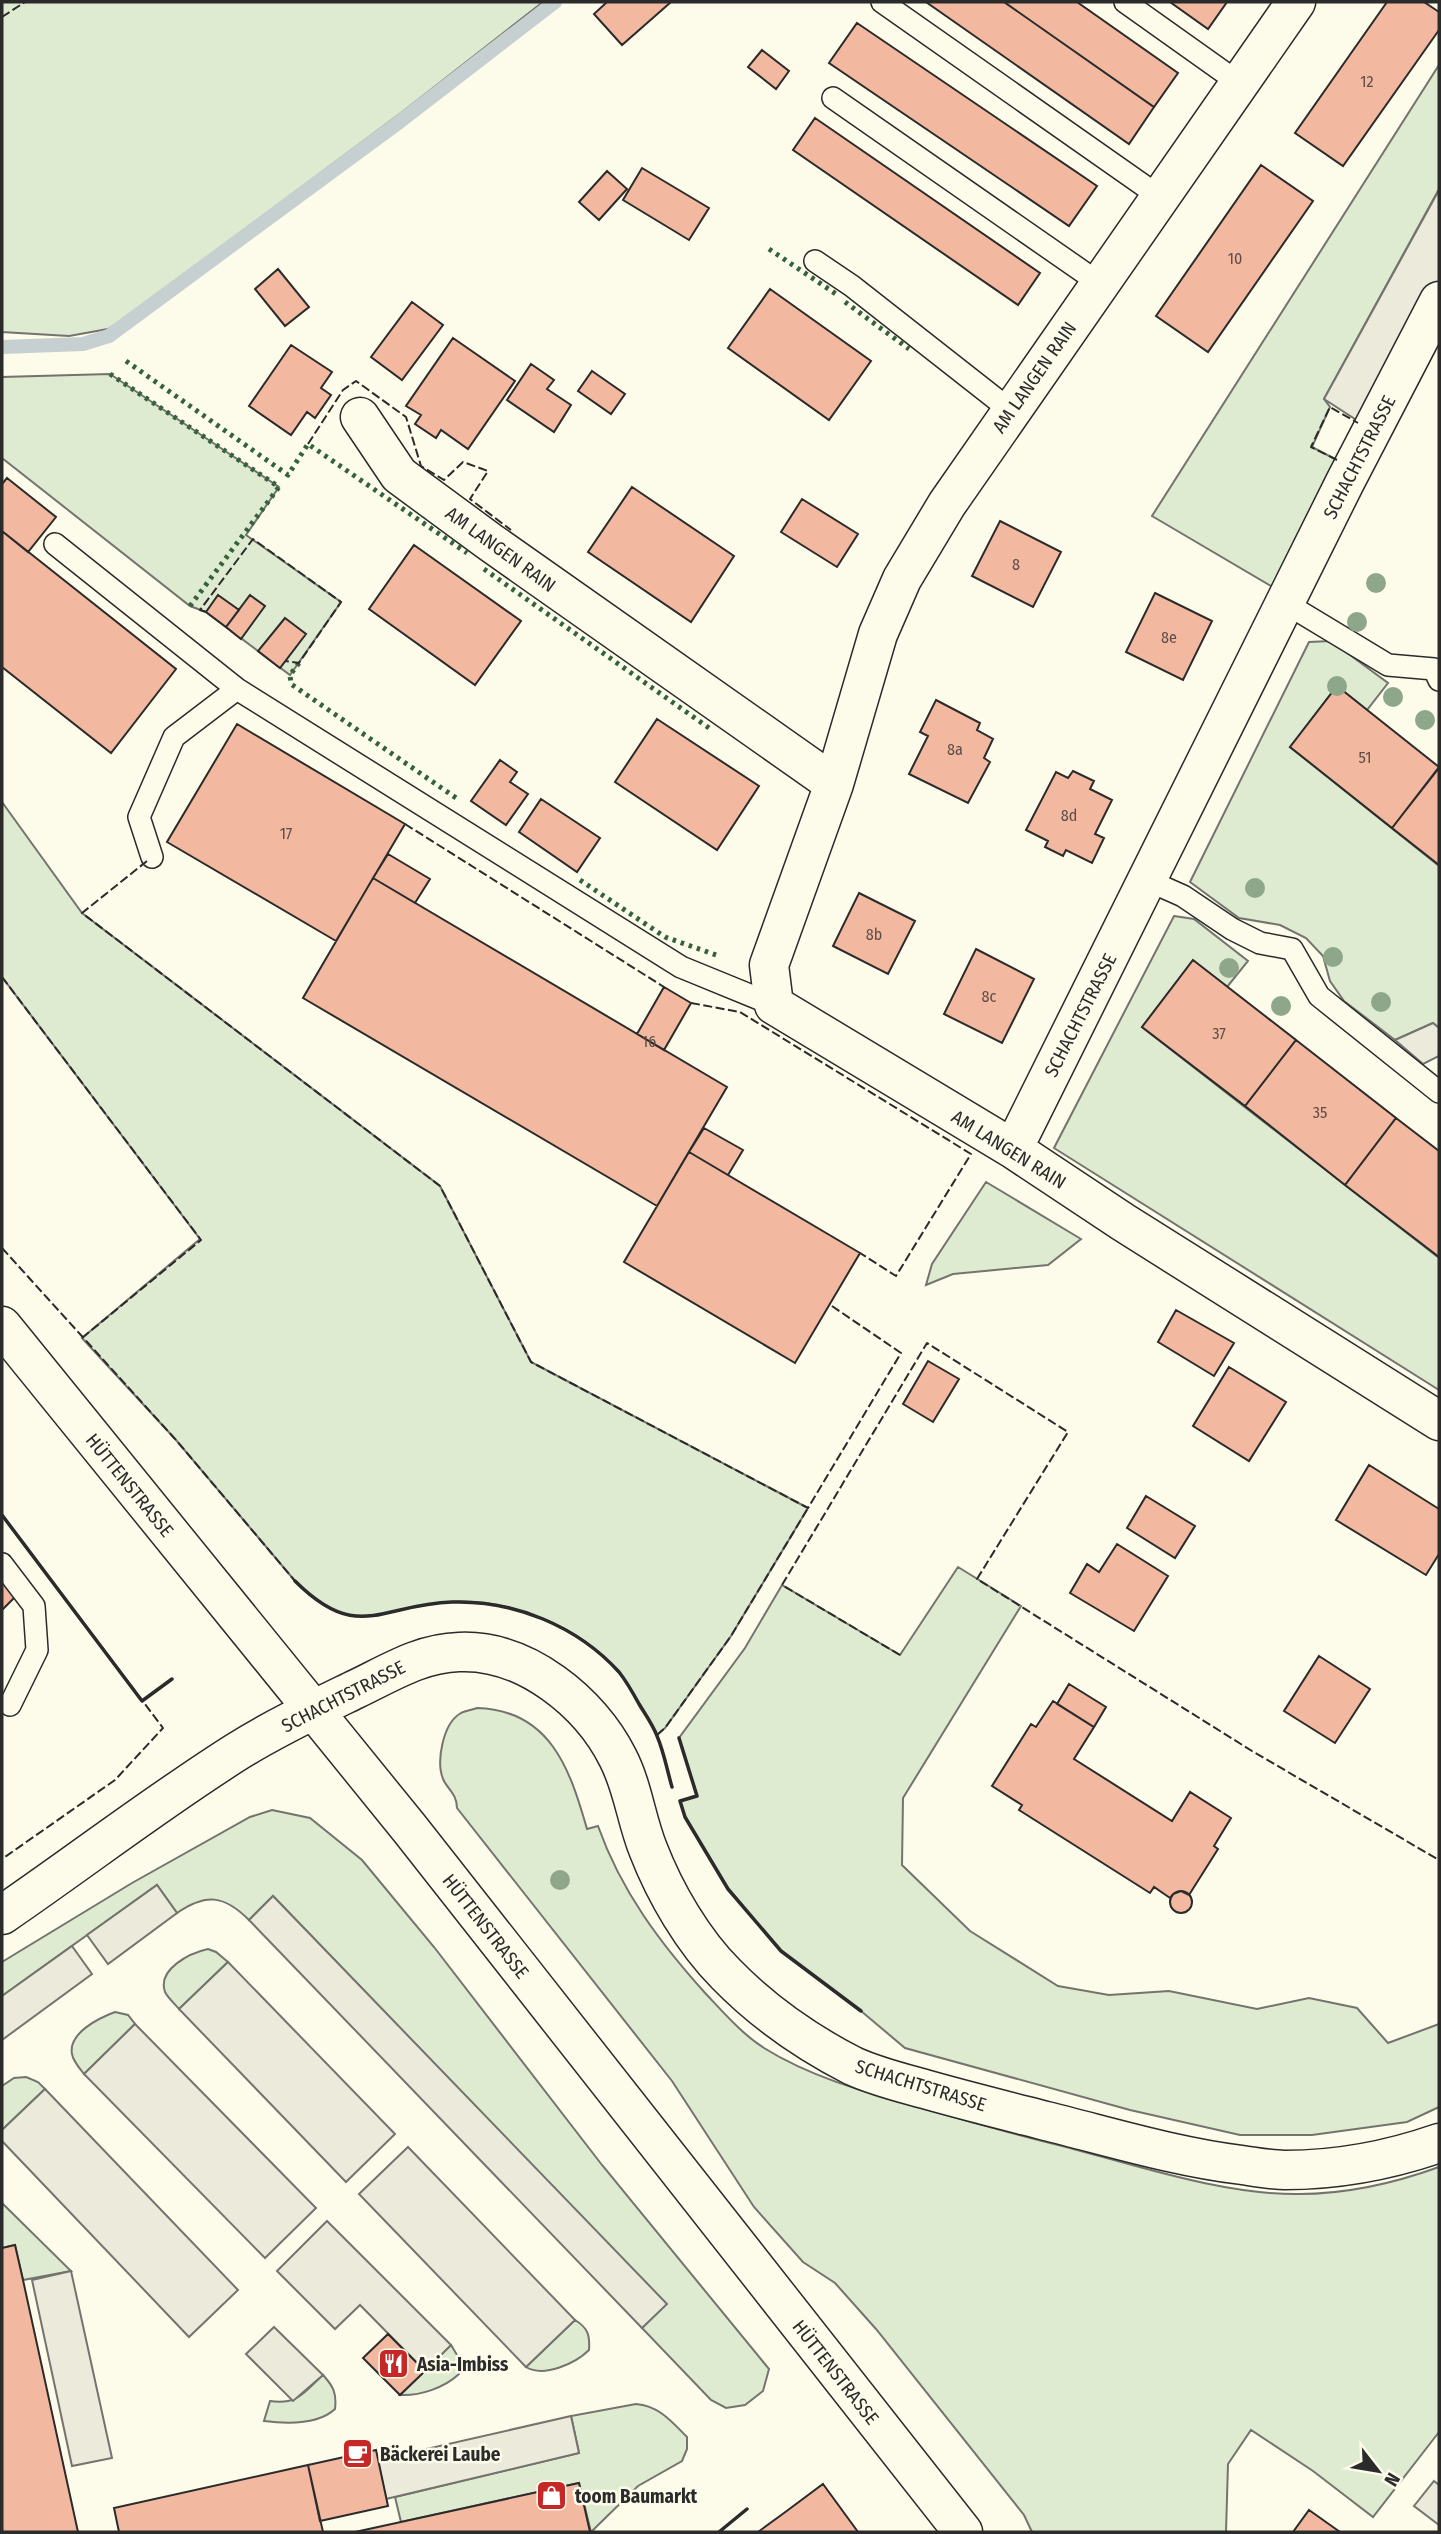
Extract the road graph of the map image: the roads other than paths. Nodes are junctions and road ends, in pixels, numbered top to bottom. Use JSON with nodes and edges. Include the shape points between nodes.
{"nodes":[{"id":1,"x":882,"y":2,"type":"edge"},
{"id":2,"x":1125,"y":2,"type":"edge"},
{"id":3,"x":1296,"y":2,"type":"edge"},
{"id":4,"x":1239,"y":83,"type":"junction"},
{"id":5,"x":833,"y":98,"type":"dead end"},
{"id":6,"x":1160,"y":197,"type":"junction"},
{"id":7,"x":815,"y":261,"type":"dead end"},
{"id":8,"x":1100,"y":283,"type":"junction"},
{"id":9,"x":1438,"y":308,"type":"edge"},
{"id":10,"x":1010,"y":410,"type":"junction"},
{"id":11,"x":360,"y":417,"type":"dead end"},
{"id":12,"x":55,"y":544,"type":"dead end"},
{"id":13,"x":1287,"y":604,"type":"junction"},
{"id":14,"x":1439,"y":680,"type":"edge"},
{"id":15,"x":237,"y":689,"type":"junction"},
{"id":16,"x":834,"y":784,"type":"junction"},
{"id":17,"x":152,"y":857,"type":"dead end"},
{"id":18,"x":1147,"y":880,"type":"junction"},
{"id":19,"x":774,"y":1005,"type":"junction"},
{"id":20,"x":1439,"y":1092,"type":"edge"},
{"id":21,"x":1013,"y":1149,"type":"junction"},
{"id":22,"x":2,"y":1326,"type":"edge"},
{"id":23,"x":1439,"y":1421,"type":"edge"},
{"id":24,"x":2,"y":1564,"type":"edge"},
{"id":25,"x":5,"y":1707,"type":"edge"},
{"id":26,"x":313,"y":1710,"type":"junction"},
{"id":27,"x":2,"y":1916,"type":"edge"},
{"id":28,"x":1439,"y":2143,"type":"edge"},
{"id":29,"x":963,"y":2532,"type":"edge"}],
"edges":[{"from":1,"to":6,"type":"lane"},
{"from":2,"to":4,"type":"lane"},
{"from":3,"to":4,"type":"street","name":"AM LANGEN RAIN"},
{"from":4,"to":6,"type":"street","name":"AM LANGEN RAIN"},
{"from":5,"to":8,"type":"lane"},
{"from":6,"to":8,"type":"street","name":"AM LANGEN RAIN"},
{"from":7,"to":10,"type":"lane"},
{"from":8,"to":10,"type":"street","name":"AM LANGEN RAIN"},
{"from":9,"to":13,"type":"street","name":"SCHACHTSTRASSE","via":[[1345,482]]},
{"from":10,"to":16,"type":"street","name":"AM LANGEN RAIN","via":[[902,579],[878,634]]},
{"from":11,"to":16,"type":"street","name":"AM LANGEN RAIN","via":[[399,475]]},
{"from":12,"to":15,"type":"lane"},
{"from":13,"to":14,"type":"lane","via":[[1388,665],[1434,668]]},
{"from":13,"to":18,"type":"street","name":"SCHACHTSTRASSE"},
{"from":15,"to":17,"type":"lane","via":[[174,737],[139,817]]},
{"from":15,"to":19,"type":"lane","via":[[681,967]]},
{"from":16,"to":19,"type":"street","name":"AM LANGEN RAIN","via":[[769,965]]},
{"from":18,"to":20,"type":"lane","via":[[1183,896],[1260,943],[1292,949],[1319,996]]},
{"from":18,"to":21,"type":"street","name":"SCHACHTSTRASSE"},
{"from":19,"to":21,"type":"street","name":"AM LANGEN RAIN"},
{"from":21,"to":23,"type":"street","name":"AM LANGEN RAIN"},
{"from":22,"to":26,"type":"street","name":"HÜTTENSTRASSE"},
{"from":24,"to":25,"type":"lane","via":[[34,1606],[37,1650]]},
{"from":26,"to":27,"type":"street","name":"SCHACHTSTRASSE","via":[[234,1753]]},
{"from":26,"to":28,"type":"street","name":"SCHACHTSTRASSE","via":[[402,1665],[435,1655],[460,1652],[497,1657],[546,1678],[595,1722],[617,1755],[648,1851],[668,1892],[724,1973],[761,2006],[855,2067],[989,2107],[1224,2163],[1282,2171],[1348,2165]]},
{"from":26,"to":29,"type":"street","name":"HÜTTENSTRASSE"}]}
